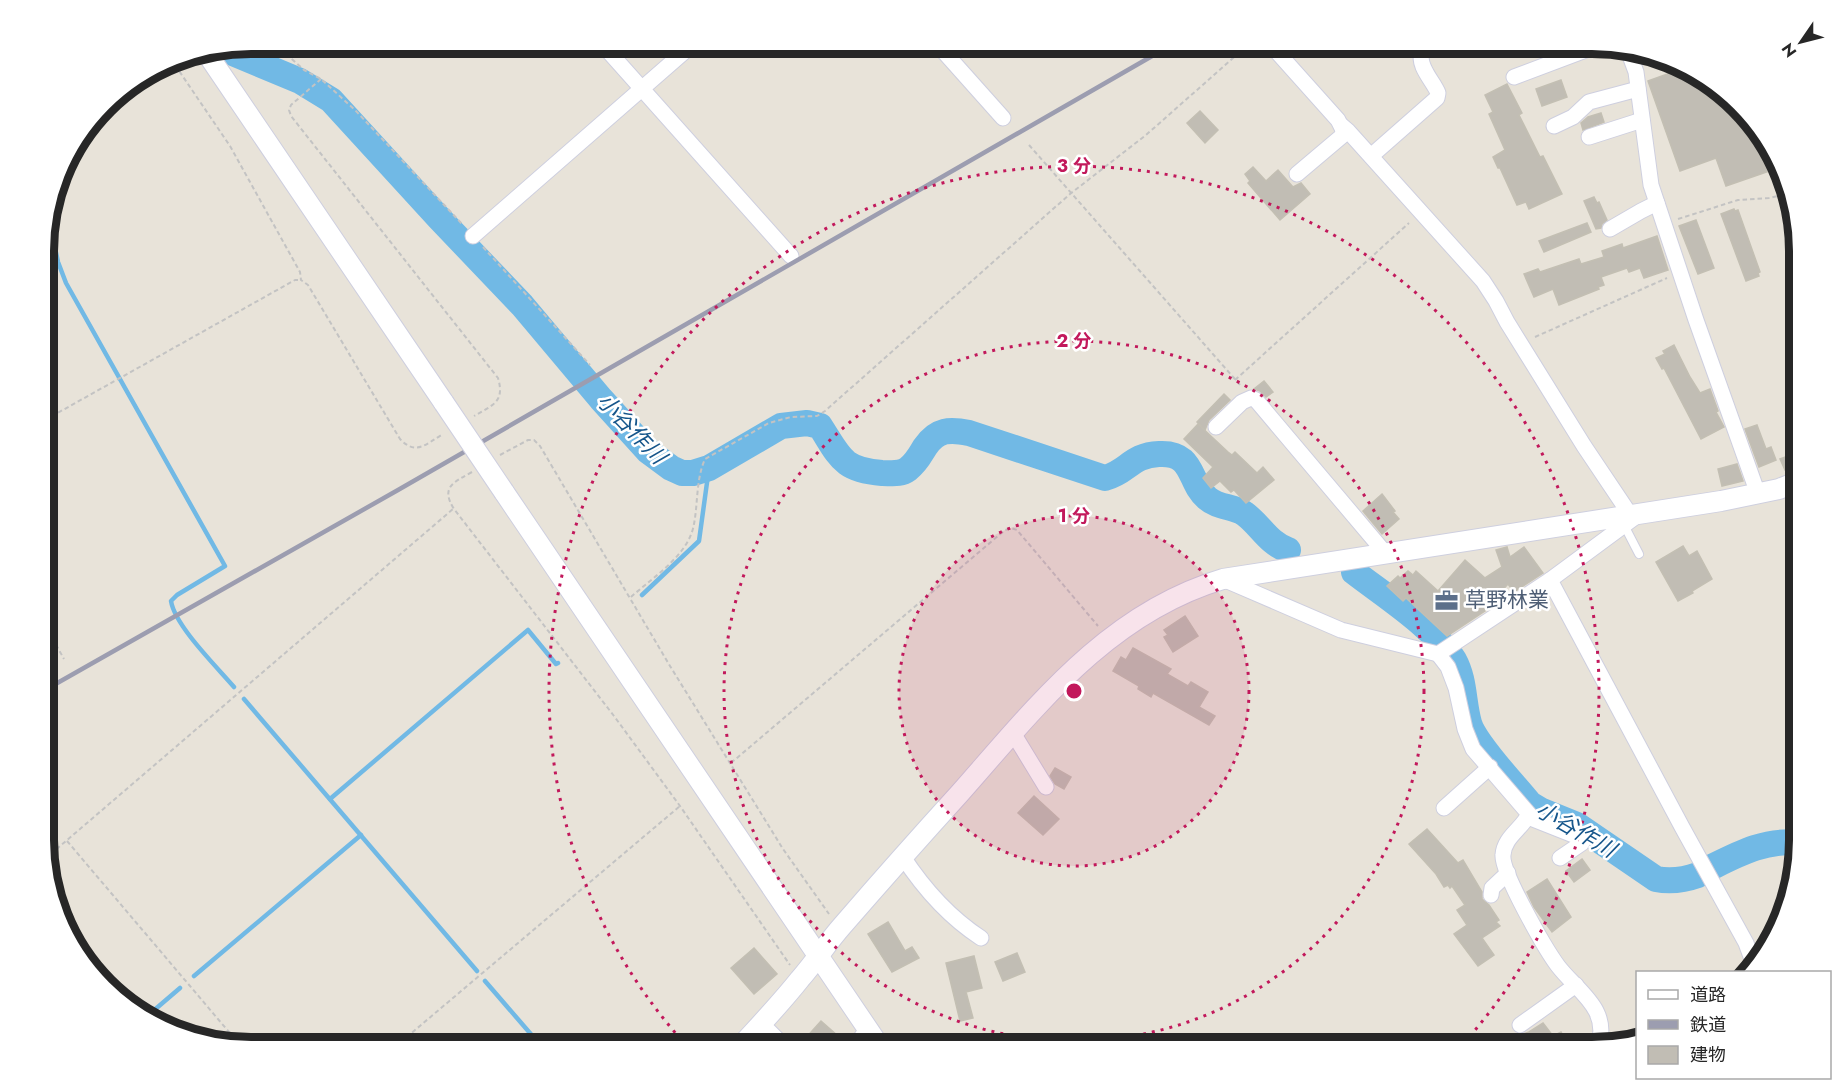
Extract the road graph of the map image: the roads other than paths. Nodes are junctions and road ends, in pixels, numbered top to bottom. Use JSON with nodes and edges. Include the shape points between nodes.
{"nodes":[{"id":1,"x":611,"y":54,"type":"edge"},
{"id":2,"x":681,"y":54,"type":"edge"},
{"id":3,"x":947,"y":54,"type":"edge"},
{"id":4,"x":1279,"y":54,"type":"edge"},
{"id":5,"x":1422,"y":54,"type":"edge"},
{"id":6,"x":1575,"y":54,"type":"edge"},
{"id":7,"x":210,"y":58,"type":"edge"},
{"id":8,"x":1631,"y":59,"type":"edge"},
{"id":9,"x":1514,"y":77,"type":"dead end"},
{"id":10,"x":641,"y":88,"type":"junction"},
{"id":11,"x":1638,"y":89,"type":"junction"},
{"id":12,"x":1004,"y":118,"type":"dead end"},
{"id":13,"x":1642,"y":120,"type":"junction"},
{"id":14,"x":1341,"y":125,"type":"junction"},
{"id":15,"x":1554,"y":126,"type":"dead end"},
{"id":16,"x":1589,"y":137,"type":"dead end"},
{"id":17,"x":1371,"y":156,"type":"junction"},
{"id":18,"x":1297,"y":174,"type":"dead end"},
{"id":19,"x":1657,"y":203,"type":"junction"},
{"id":20,"x":1610,"y":229,"type":"dead end"},
{"id":21,"x":473,"y":236,"type":"road end"},
{"id":22,"x":791,"y":256,"type":"dead end"},
{"id":23,"x":1216,"y":427,"type":"dead end"},
{"id":24,"x":1789,"y":485,"type":"edge"},
{"id":25,"x":1758,"y":494,"type":"junction"},
{"id":26,"x":1631,"y":519,"type":"junction"},
{"id":27,"x":1386,"y":554,"type":"junction"},
{"id":28,"x":1639,"y":554,"type":"dead end"},
{"id":29,"x":1224,"y":579,"type":"junction"},
{"id":30,"x":1550,"y":580,"type":"junction"},
{"id":31,"x":1444,"y":650,"type":"junction"},
{"id":32,"x":1013,"y":733,"type":"junction"},
{"id":33,"x":1490,"y":767,"type":"junction"},
{"id":34,"x":1046,"y":788,"type":"dead end"},
{"id":35,"x":1444,"y":808,"type":"dead end"},
{"id":36,"x":1528,"y":817,"type":"junction"},
{"id":37,"x":903,"y":857,"type":"junction"},
{"id":38,"x":1560,"y":858,"type":"dead end"},
{"id":39,"x":1508,"y":873,"type":"junction"},
{"id":40,"x":1491,"y":895,"type":"dead end"},
{"id":41,"x":981,"y":938,"type":"dead end"},
{"id":42,"x":1751,"y":955,"type":"edge"},
{"id":43,"x":818,"y":957,"type":"junction"},
{"id":44,"x":1576,"y":985,"type":"junction"},
{"id":45,"x":761,"y":1023,"type":"junction"},
{"id":46,"x":1520,"y":1025,"type":"dead end"},
{"id":47,"x":867,"y":1029,"type":"junction"},
{"id":48,"x":749,"y":1037,"type":"edge"},
{"id":49,"x":774,"y":1037,"type":"edge"},
{"id":50,"x":862,"y":1037,"type":"edge"},
{"id":51,"x":873,"y":1037,"type":"edge"},
{"id":52,"x":1600,"y":1037,"type":"edge"}],
"edges":[{"from":1,"to":10,"type":"street"},
{"from":2,"to":10,"type":"street"},
{"from":3,"to":12,"type":"street"},
{"from":4,"to":14,"type":"street"},
{"from":5,"to":17,"type":"street","via":[[1424,70],[1438,93],[1437,98]]},
{"from":6,"to":9,"type":"street"},
{"from":7,"to":43,"type":"street","bridge":true},
{"from":8,"to":11,"type":"street"},
{"from":10,"to":21,"type":"street"},
{"from":10,"to":22,"type":"street"},
{"from":11,"to":13,"type":"street"},
{"from":11,"to":15,"type":"street","via":[[1589,102],[1573,117]]},
{"from":13,"to":16,"type":"street"},
{"from":13,"to":19,"type":"street"},
{"from":14,"to":17,"type":"street"},
{"from":14,"to":18,"type":"street","via":[[1342,136]]},
{"from":17,"to":26,"type":"street","via":[[1483,281]]},
{"from":19,"to":20,"type":"street"},
{"from":19,"to":25,"type":"street"},
{"from":23,"to":27,"type":"street","via":[[1242,402],[1251,398],[1258,401]]},
{"from":24,"to":25,"type":"street"},
{"from":25,"to":26,"type":"street"},
{"from":26,"to":27,"type":"street"},
{"from":26,"to":28,"type":"lane"},
{"from":26,"to":30,"type":"street"},
{"from":27,"to":29,"type":"street"},
{"from":29,"to":31,"type":"street","via":[[1341,630]]},
{"from":29,"to":32,"type":"street","via":[[1153,609],[1109,639],[1078,664]]},
{"from":30,"to":31,"type":"street"},
{"from":30,"to":42,"type":"street"},
{"from":31,"to":33,"type":"street","via":[[1465,729],[1473,749]]},
{"from":32,"to":34,"type":"street"},
{"from":32,"to":37,"type":"street"},
{"from":33,"to":35,"type":"street"},
{"from":33,"to":36,"type":"street","via":[[1530,814]]},
{"from":36,"to":38,"type":"street","via":[[1576,836],[1582,843]]},
{"from":36,"to":39,"type":"street","via":[[1505,845],[1502,858]]},
{"from":37,"to":41,"type":"street","via":[[949,913]]},
{"from":37,"to":43,"type":"street"},
{"from":39,"to":40,"type":"street","via":[[1492,888]]},
{"from":39,"to":44,"type":"street","via":[[1545,946]]},
{"from":43,"to":45,"type":"street"},
{"from":43,"to":47,"type":"street"},
{"from":44,"to":46,"type":"street"},
{"from":44,"to":52,"type":"street","via":[[1597,1013]]},
{"from":45,"to":48,"type":"street"},
{"from":45,"to":49,"type":"street"},
{"from":47,"to":50,"type":"street"},
{"from":47,"to":51,"type":"street"}]}
